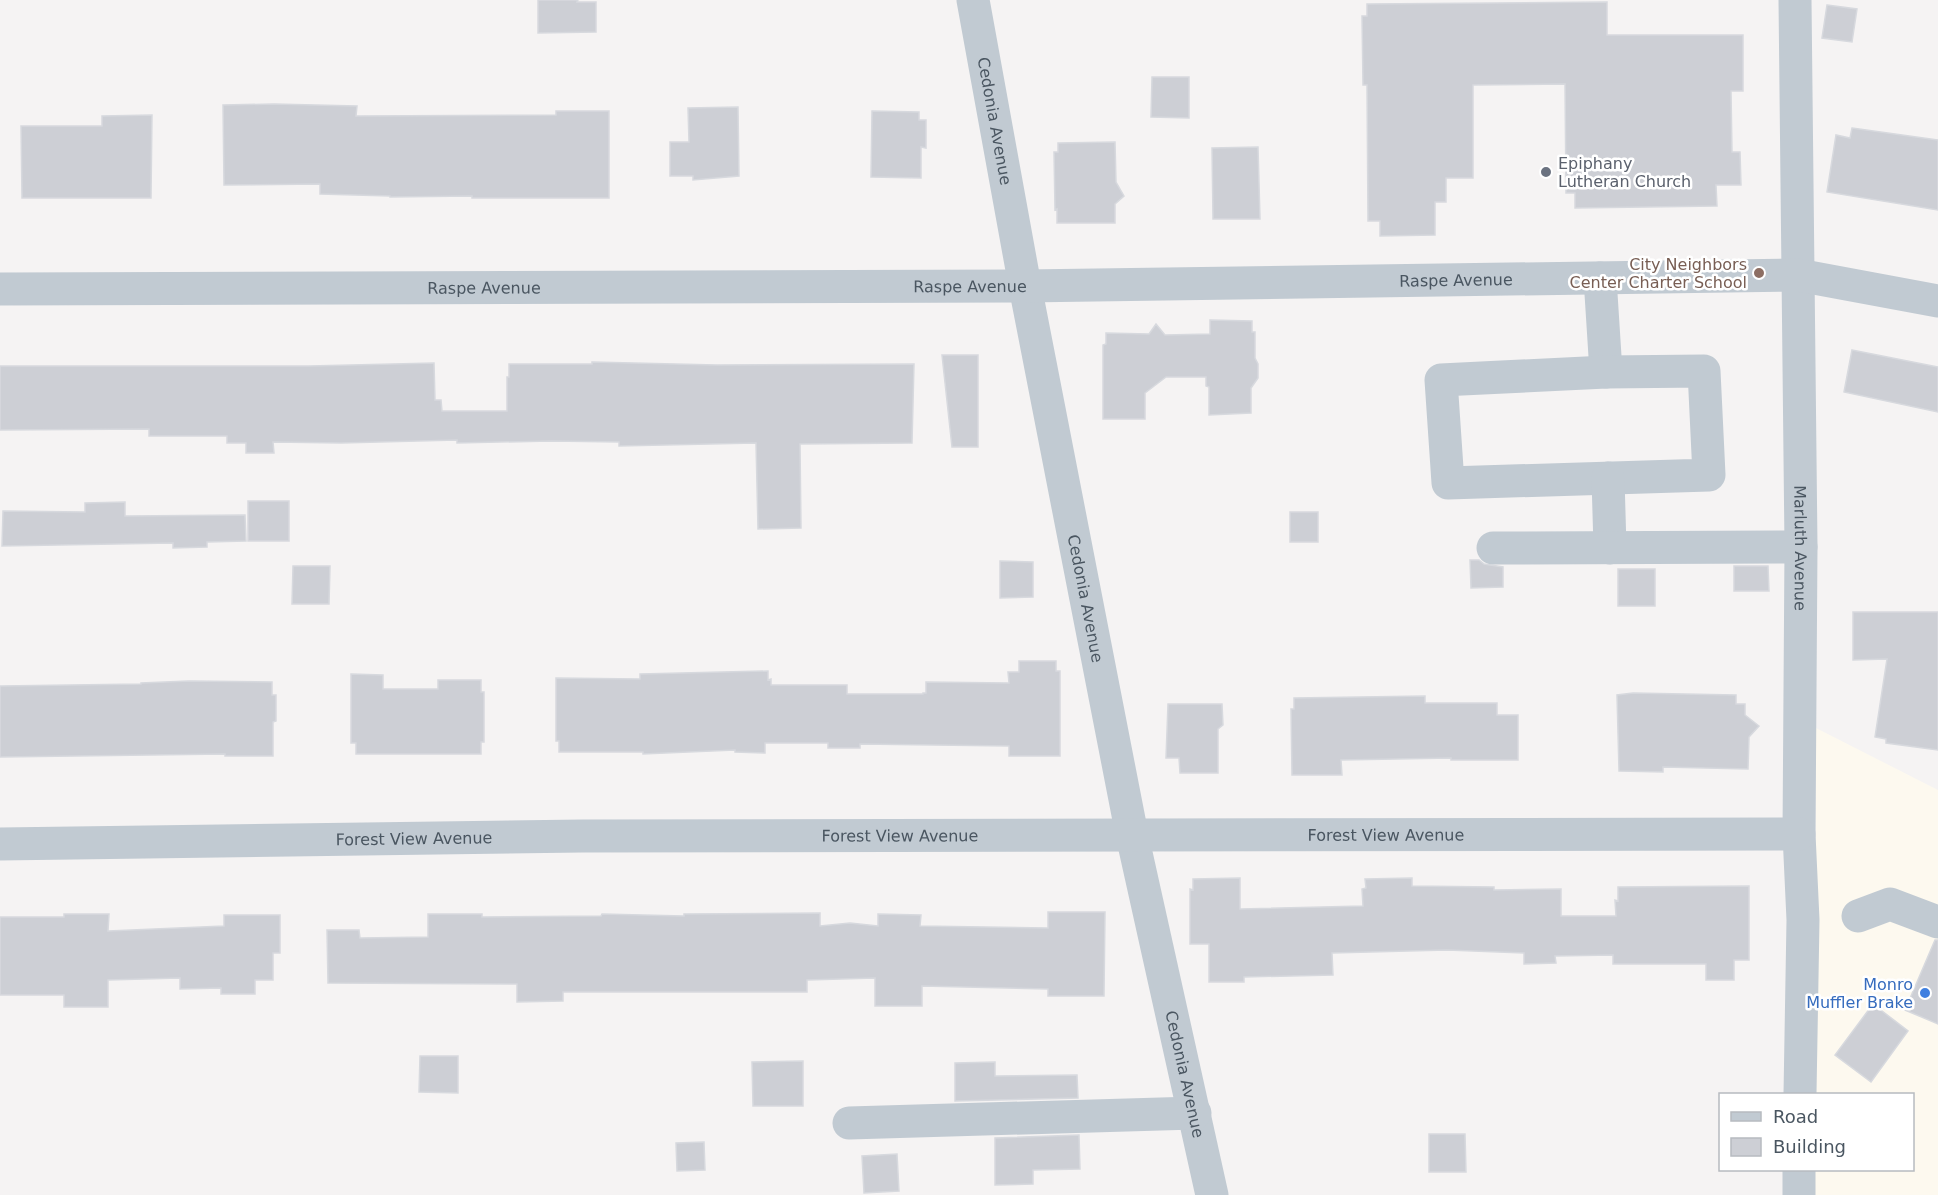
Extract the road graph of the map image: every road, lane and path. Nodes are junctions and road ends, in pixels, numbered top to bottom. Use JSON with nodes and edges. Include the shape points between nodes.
{"nodes":[{"id":1,"x":973,"y":0,"type":"edge"},
{"id":2,"x":1795,"y":0,"type":"edge"},
{"id":3,"x":1798,"y":275,"type":"junction"},
{"id":4,"x":1600,"y":278,"type":"junction"},
{"id":5,"x":1025,"y":286,"type":"junction"},
{"id":6,"x":0,"y":289,"type":"edge"},
{"id":7,"x":1938,"y":301,"type":"edge"},
{"id":8,"x":1606,"y":372,"type":"junction"},
{"id":9,"x":1608,"y":478,"type":"junction"},
{"id":10,"x":1801,"y":547,"type":"junction"},
{"id":11,"x":1493,"y":548,"type":"dead end"},
{"id":12,"x":1610,"y":548,"type":"junction"},
{"id":13,"x":1132,"y":834,"type":"junction"},
{"id":14,"x":1799,"y":834,"type":"junction"},
{"id":15,"x":0,"y":844,"type":"edge"},
{"id":16,"x":1858,"y":916,"type":"dead end"},
{"id":17,"x":1938,"y":922,"type":"edge"},
{"id":18,"x":1800,"y":1093,"type":"edge"},
{"id":19,"x":1195,"y":1113,"type":"junction"},
{"id":20,"x":849,"y":1123,"type":"dead end"},
{"id":21,"x":1799,"y":1171,"type":"edge"},
{"id":22,"x":1212,"y":1195,"type":"edge"},
{"id":23,"x":1799,"y":1195,"type":"edge"}],
"edges":[{"from":1,"to":5,"type":"street","name":"Cedonia Avenue"},
{"from":2,"to":3,"type":"street","name":"Marluth Avenue"},
{"from":3,"to":4,"type":"street","name":"Raspe Avenue"},
{"from":3,"to":7,"type":"street","name":"Raspe Avenue"},
{"from":3,"to":10,"type":"street","name":"Marluth Avenue"},
{"from":4,"to":5,"type":"street","name":"Raspe Avenue"},
{"from":4,"to":8,"type":"street"},
{"from":5,"to":6,"type":"street","name":"Raspe Avenue"},
{"from":5,"to":13,"type":"street","name":"Cedonia Avenue"},
{"from":8,"to":9,"type":"street","via":[[1704,371],[1709,475]]},
{"from":8,"to":9,"type":"street","via":[[1441,380],[1448,483]]},
{"from":9,"to":12,"type":"street"},
{"from":10,"to":12,"type":"street"},
{"from":10,"to":14,"type":"street","name":"Marluth Avenue"},
{"from":11,"to":12,"type":"street"},
{"from":13,"to":14,"type":"street","name":"Forest View Avenue"},
{"from":13,"to":15,"type":"street","name":"Forest View Avenue"},
{"from":13,"to":19,"type":"street","name":"Cedonia Avenue"},
{"from":14,"to":18,"type":"street","name":"Marluth Avenue","via":[[1803,920]]},
{"from":16,"to":17,"type":"street","via":[[1890,904]]},
{"from":19,"to":20,"type":"street"},
{"from":19,"to":22,"type":"street","name":"Cedonia Avenue"},
{"from":21,"to":23,"type":"street"}]}
